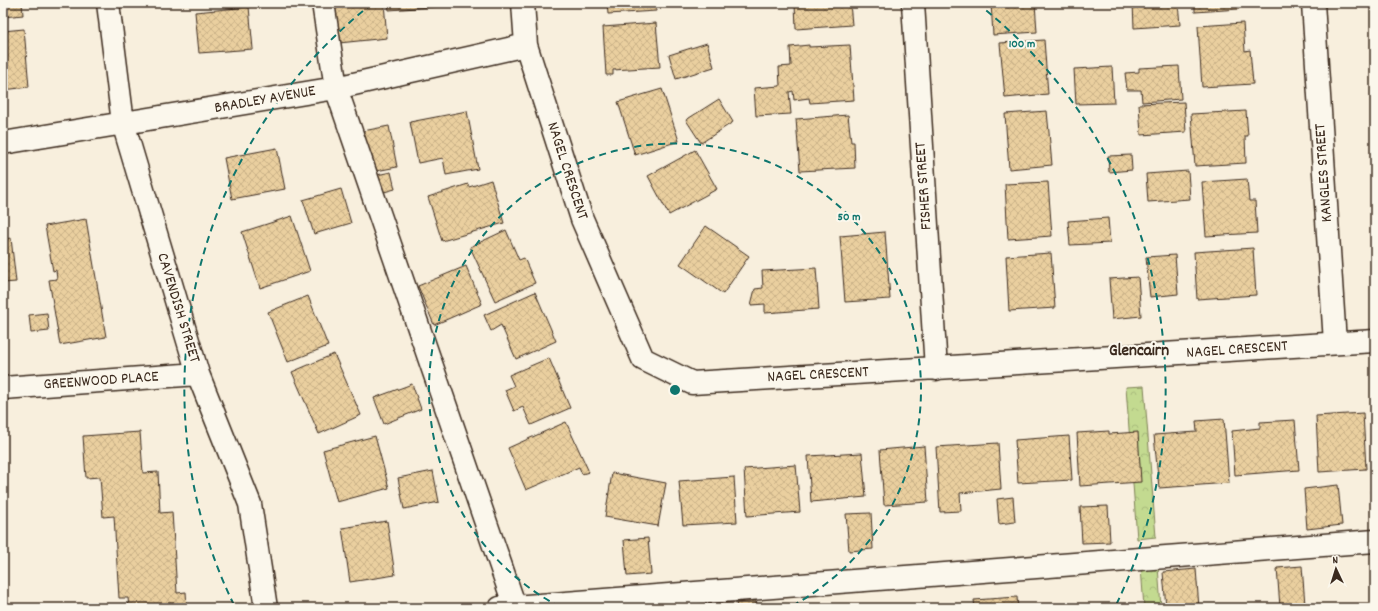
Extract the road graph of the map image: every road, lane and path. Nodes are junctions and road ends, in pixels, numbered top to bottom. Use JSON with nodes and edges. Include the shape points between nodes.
{"nodes":[{"id":1,"x":108,"y":3,"type":"edge"},
{"id":2,"x":323,"y":3,"type":"edge"},
{"id":3,"x":523,"y":3,"type":"edge"},
{"id":4,"x":913,"y":3,"type":"edge"},
{"id":5,"x":1313,"y":3,"type":"edge"},
{"id":6,"x":526,"y":45,"type":"junction"},
{"id":7,"x":336,"y":88,"type":"junction"},
{"id":8,"x":123,"y":124,"type":"junction"},
{"id":9,"x":3,"y":143,"type":"edge"},
{"id":10,"x":1375,"y":341,"type":"edge"},
{"id":11,"x":1335,"y":343,"type":"junction"},
{"id":12,"x":936,"y":368,"type":"junction"},
{"id":13,"x":198,"y":374,"type":"junction"},
{"id":14,"x":3,"y":388,"type":"edge"},
{"id":15,"x":1375,"y":541,"type":"edge"},
{"id":16,"x":266,"y":608,"type":"edge"},
{"id":17,"x":507,"y":608,"type":"edge"}],
"edges":[{"from":1,"to":8,"type":"street","name":"CAVENDISH STREET"},
{"from":2,"to":7,"type":"street"},
{"from":3,"to":6,"type":"street","name":"NAGEL CRESCENT"},
{"from":4,"to":12,"type":"street","name":"FISHER STREET"},
{"from":5,"to":11,"type":"street","name":"KANGLES STREET"},
{"from":6,"to":7,"type":"street","name":"BRADLEY AVENUE"},
{"from":6,"to":12,"type":"street","name":"NAGEL CRESCENT","via":[[582,219],[643,359],[692,383]]},
{"from":7,"to":8,"type":"street","name":"BRADLEY AVENUE"},
{"from":7,"to":17,"type":"street"},
{"from":8,"to":9,"type":"street","name":"BRADLEY AVENUE"},
{"from":8,"to":13,"type":"street","name":"CAVENDISH STREET"},
{"from":10,"to":11,"type":"street","name":"NAGEL CRESCENT"},
{"from":11,"to":12,"type":"street","name":"NAGEL CRESCENT"},
{"from":13,"to":14,"type":"street","name":"GREENWOOD PLACE"},
{"from":13,"to":16,"type":"street","name":"CAVENDISH STREET","via":[[250,504]]},
{"from":15,"to":17,"type":"street"}]}
